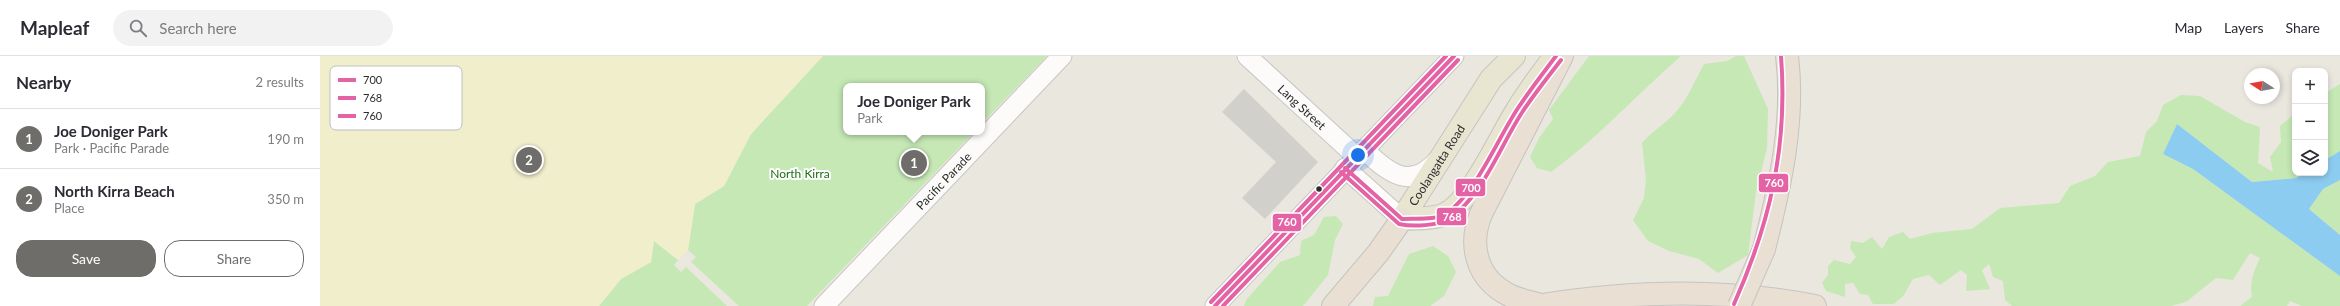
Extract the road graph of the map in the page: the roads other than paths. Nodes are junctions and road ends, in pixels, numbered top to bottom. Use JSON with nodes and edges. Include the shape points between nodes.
{"nodes":[{"id":1,"x":1062,"y":56,"type":"edge"},
{"id":2,"x":1247,"y":56,"type":"edge"},
{"id":3,"x":1454,"y":56,"type":"edge"},
{"id":4,"x":1502,"y":56,"type":"edge"},
{"id":5,"x":1514,"y":56,"type":"edge"},
{"id":6,"x":1556,"y":56,"type":"edge"},
{"id":7,"x":1562,"y":56,"type":"edge"},
{"id":8,"x":1787,"y":56,"type":"edge"},
{"id":9,"x":1491,"y":79,"type":"junction"},
{"id":10,"x":1443,"y":154,"type":"junction"},
{"id":11,"x":1355,"y":159,"type":"junction"},
{"id":12,"x":1402,"y":219,"type":"junction"},
{"id":13,"x":824,"y":306,"type":"edge"},
{"id":14,"x":1215,"y":306,"type":"edge"},
{"id":15,"x":1333,"y":306,"type":"edge"},
{"id":16,"x":1538,"y":306,"type":"edge"},
{"id":17,"x":1739,"y":306,"type":"edge"},
{"id":18,"x":1815,"y":306,"type":"edge"}],
"edges":[{"from":1,"to":13,"type":"street","name":"Pacific Parade"},
{"from":2,"to":11,"type":"street","name":"Lang Street"},
{"from":3,"to":11,"type":"street"},
{"from":4,"to":9,"type":"main road"},
{"from":5,"to":9,"type":"main road","name":"Coolangatta Road"},
{"from":6,"to":12,"type":"main road","name":"Coolangatta Road","via":[[1518,108],[1459,203],[1438,217]]},
{"from":7,"to":16,"type":"highway","via":[[1481,214],[1474,234],[1476,256],[1488,279],[1509,295]]},
{"from":8,"to":17,"type":"highway","bridge":true,"via":[[1790,105],[1778,196],[1764,250]]},
{"from":9,"to":10,"type":"main road","name":"Coolangatta Road"},
{"from":10,"to":11,"type":"street","via":[[1423,173],[1404,177]]},
{"from":10,"to":12,"type":"main road","name":"Coolangatta Road"},
{"from":11,"to":12,"type":"street"},
{"from":11,"to":14,"type":"street"},
{"from":12,"to":15,"type":"highway","via":[[1378,253]]},
{"from":16,"to":18,"type":"highway","via":[[1616,297],[1722,294]]}]}
